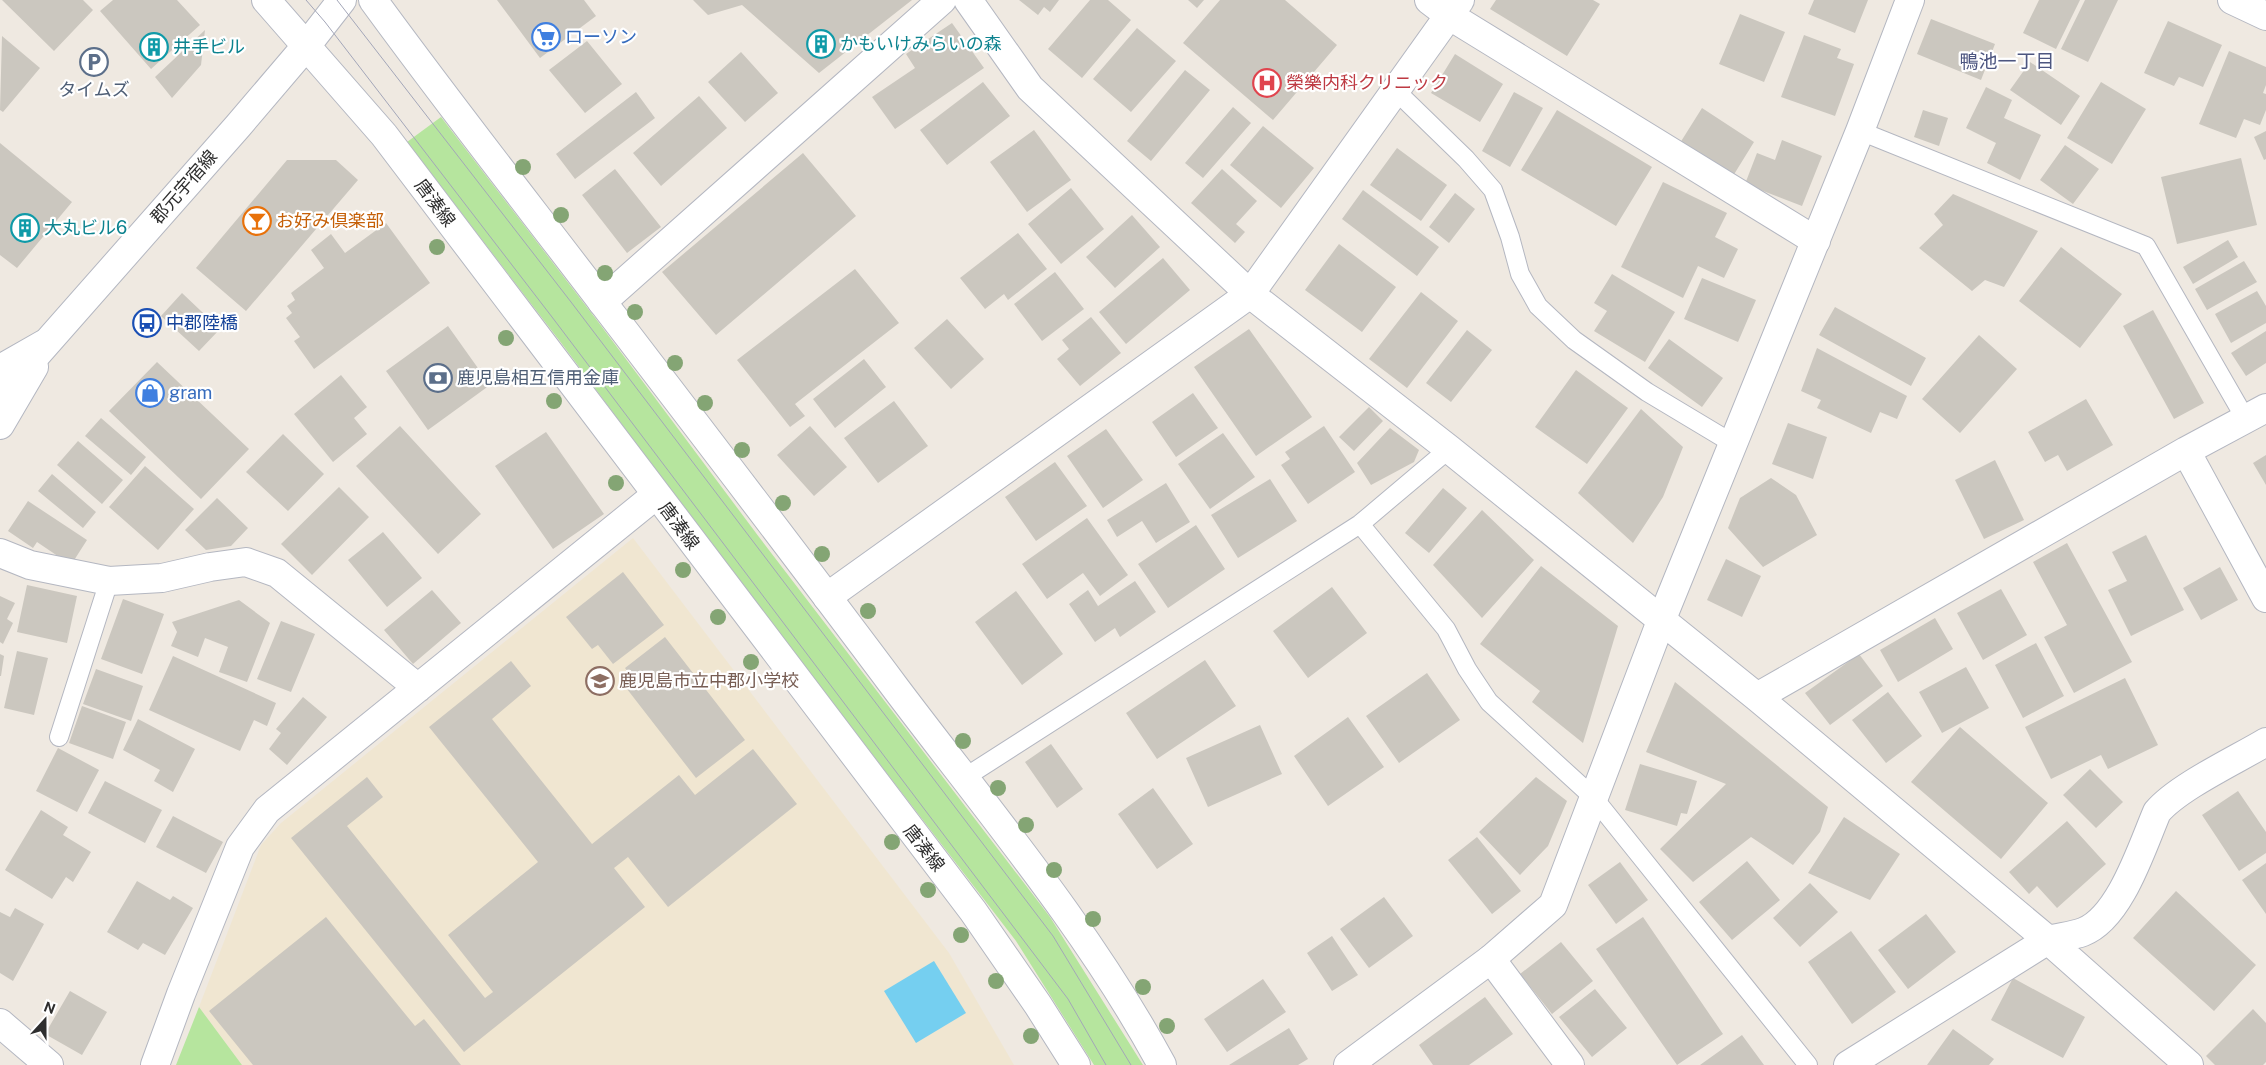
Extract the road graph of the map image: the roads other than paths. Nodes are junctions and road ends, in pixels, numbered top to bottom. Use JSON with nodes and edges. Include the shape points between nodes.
{"nodes":[{"id":1,"x":266,"y":0,"type":"edge"},
{"id":2,"x":342,"y":0,"type":"edge"},
{"id":3,"x":374,"y":0,"type":"edge"},
{"id":4,"x":942,"y":0,"type":"edge"},
{"id":5,"x":968,"y":0,"type":"edge"},
{"id":6,"x":1910,"y":0,"type":"edge"},
{"id":7,"x":2232,"y":0,"type":"edge"},
{"id":8,"x":1446,"y":5,"type":"edge"},
{"id":9,"x":2266,"y":16,"type":"edge"},
{"id":10,"x":307,"y":45,"type":"junction"},
{"id":11,"x":1396,"y":90,"type":"junction"},
{"id":12,"x":1860,"y":131,"type":"junction"},
{"id":13,"x":1816,"y":241,"type":"junction"},
{"id":14,"x":1250,"y":294,"type":"junction"},
{"id":15,"x":602,"y":302,"type":"junction"},
{"id":16,"x":50,"y":340,"type":"junction"},
{"id":17,"x":0,"y":369,"type":"edge"},
{"id":18,"x":0,"y":396,"type":"edge"},
{"id":19,"x":2255,"y":413,"type":"edge"},
{"id":20,"x":0,"y":425,"type":"edge"},
{"id":21,"x":1732,"y":443,"type":"junction"},
{"id":22,"x":1449,"y":449,"type":"junction"},
{"id":23,"x":2186,"y":451,"type":"junction"},
{"id":24,"x":656,"y":495,"type":"junction"},
{"id":25,"x":1360,"y":524,"type":"junction"},
{"id":26,"x":0,"y":553,"type":"edge"},
{"id":27,"x":109,"y":581,"type":"junction"},
{"id":28,"x":827,"y":597,"type":"junction"},
{"id":29,"x":2266,"y":598,"type":"edge"},
{"id":30,"x":1661,"y":621,"type":"junction"},
{"id":31,"x":418,"y":688,"type":"junction"},
{"id":32,"x":1757,"y":697,"type":"junction"},
{"id":33,"x":59,"y":737,"type":"dead end"},
{"id":34,"x":2266,"y":742,"type":"edge"},
{"id":35,"x":964,"y":778,"type":"junction"},
{"id":36,"x":1593,"y":797,"type":"junction"},
{"id":37,"x":2048,"y":940,"type":"junction"},
{"id":38,"x":1491,"y":959,"type":"junction"},
{"id":39,"x":0,"y":1023,"type":"edge"},
{"id":40,"x":49,"y":1065,"type":"edge"},
{"id":41,"x":155,"y":1065,"type":"edge"},
{"id":42,"x":1076,"y":1065,"type":"edge"},
{"id":43,"x":1162,"y":1065,"type":"edge"},
{"id":44,"x":1348,"y":1065,"type":"edge"},
{"id":45,"x":1570,"y":1065,"type":"edge"},
{"id":46,"x":1808,"y":1065,"type":"edge"},
{"id":47,"x":1848,"y":1065,"type":"edge"},
{"id":48,"x":2189,"y":1065,"type":"edge"}],
"edges":[{"from":1,"to":10,"type":"street","name":"唐湊線"},
{"from":2,"to":10,"type":"street","name":"郡元宇宿線"},
{"from":3,"to":15,"type":"street","via":[[444,97]]},
{"from":4,"to":15,"type":"street"},
{"from":5,"to":14,"type":"street","via":[[1030,88]]},
{"from":6,"to":12,"type":"street"},
{"from":7,"to":9,"type":"street"},
{"from":8,"to":11,"type":"street"},
{"from":8,"to":13,"type":"street"},
{"from":10,"to":16,"type":"street","name":"郡元宇宿線"},
{"from":10,"to":24,"type":"street","name":"唐湊線","via":[[384,135]]},
{"from":11,"to":14,"type":"street"},
{"from":11,"to":21,"type":"lane","via":[[1493,190],[1520,274],[1538,306],[1574,340],[1648,392]]},
{"from":12,"to":13,"type":"street"},
{"from":12,"to":19,"type":"lane","via":[[2146,246]]},
{"from":13,"to":21,"type":"street"},
{"from":14,"to":22,"type":"street"},
{"from":14,"to":28,"type":"street"},
{"from":15,"to":28,"type":"street"},
{"from":16,"to":17,"type":"street"},
{"from":16,"to":18,"type":"street","name":"郡元宇宿線"},
{"from":16,"to":20,"type":"street"},
{"from":19,"to":23,"type":"street"},
{"from":21,"to":30,"type":"street"},
{"from":22,"to":25,"type":"lane"},
{"from":22,"to":30,"type":"street"},
{"from":23,"to":29,"type":"street"},
{"from":23,"to":32,"type":"street"},
{"from":24,"to":31,"type":"street"},
{"from":24,"to":42,"type":"street","name":"唐湊線","via":[[972,911]]},
{"from":25,"to":35,"type":"lane"},
{"from":25,"to":36,"type":"lane","via":[[1446,629],[1489,702]]},
{"from":26,"to":27,"type":"street","via":[[30,565]]},
{"from":27,"to":31,"type":"street","via":[[162,578],[246,562],[277,573]]},
{"from":27,"to":33,"type":"lane"},
{"from":28,"to":35,"type":"street"},
{"from":30,"to":32,"type":"street"},
{"from":30,"to":36,"type":"street"},
{"from":31,"to":41,"type":"street","via":[[267,810],[240,847]]},
{"from":32,"to":37,"type":"street"},
{"from":34,"to":37,"type":"street","via":[[2163,805],[2119,895],[2103,919],[2084,932]]},
{"from":35,"to":43,"type":"street","via":[[1035,868],[1099,962]]},
{"from":36,"to":38,"type":"street","via":[[1553,905]]},
{"from":36,"to":46,"type":"lane"},
{"from":37,"to":47,"type":"street"},
{"from":37,"to":48,"type":"street"},
{"from":38,"to":44,"type":"street"},
{"from":38,"to":45,"type":"street"},
{"from":39,"to":40,"type":"street"}]}
